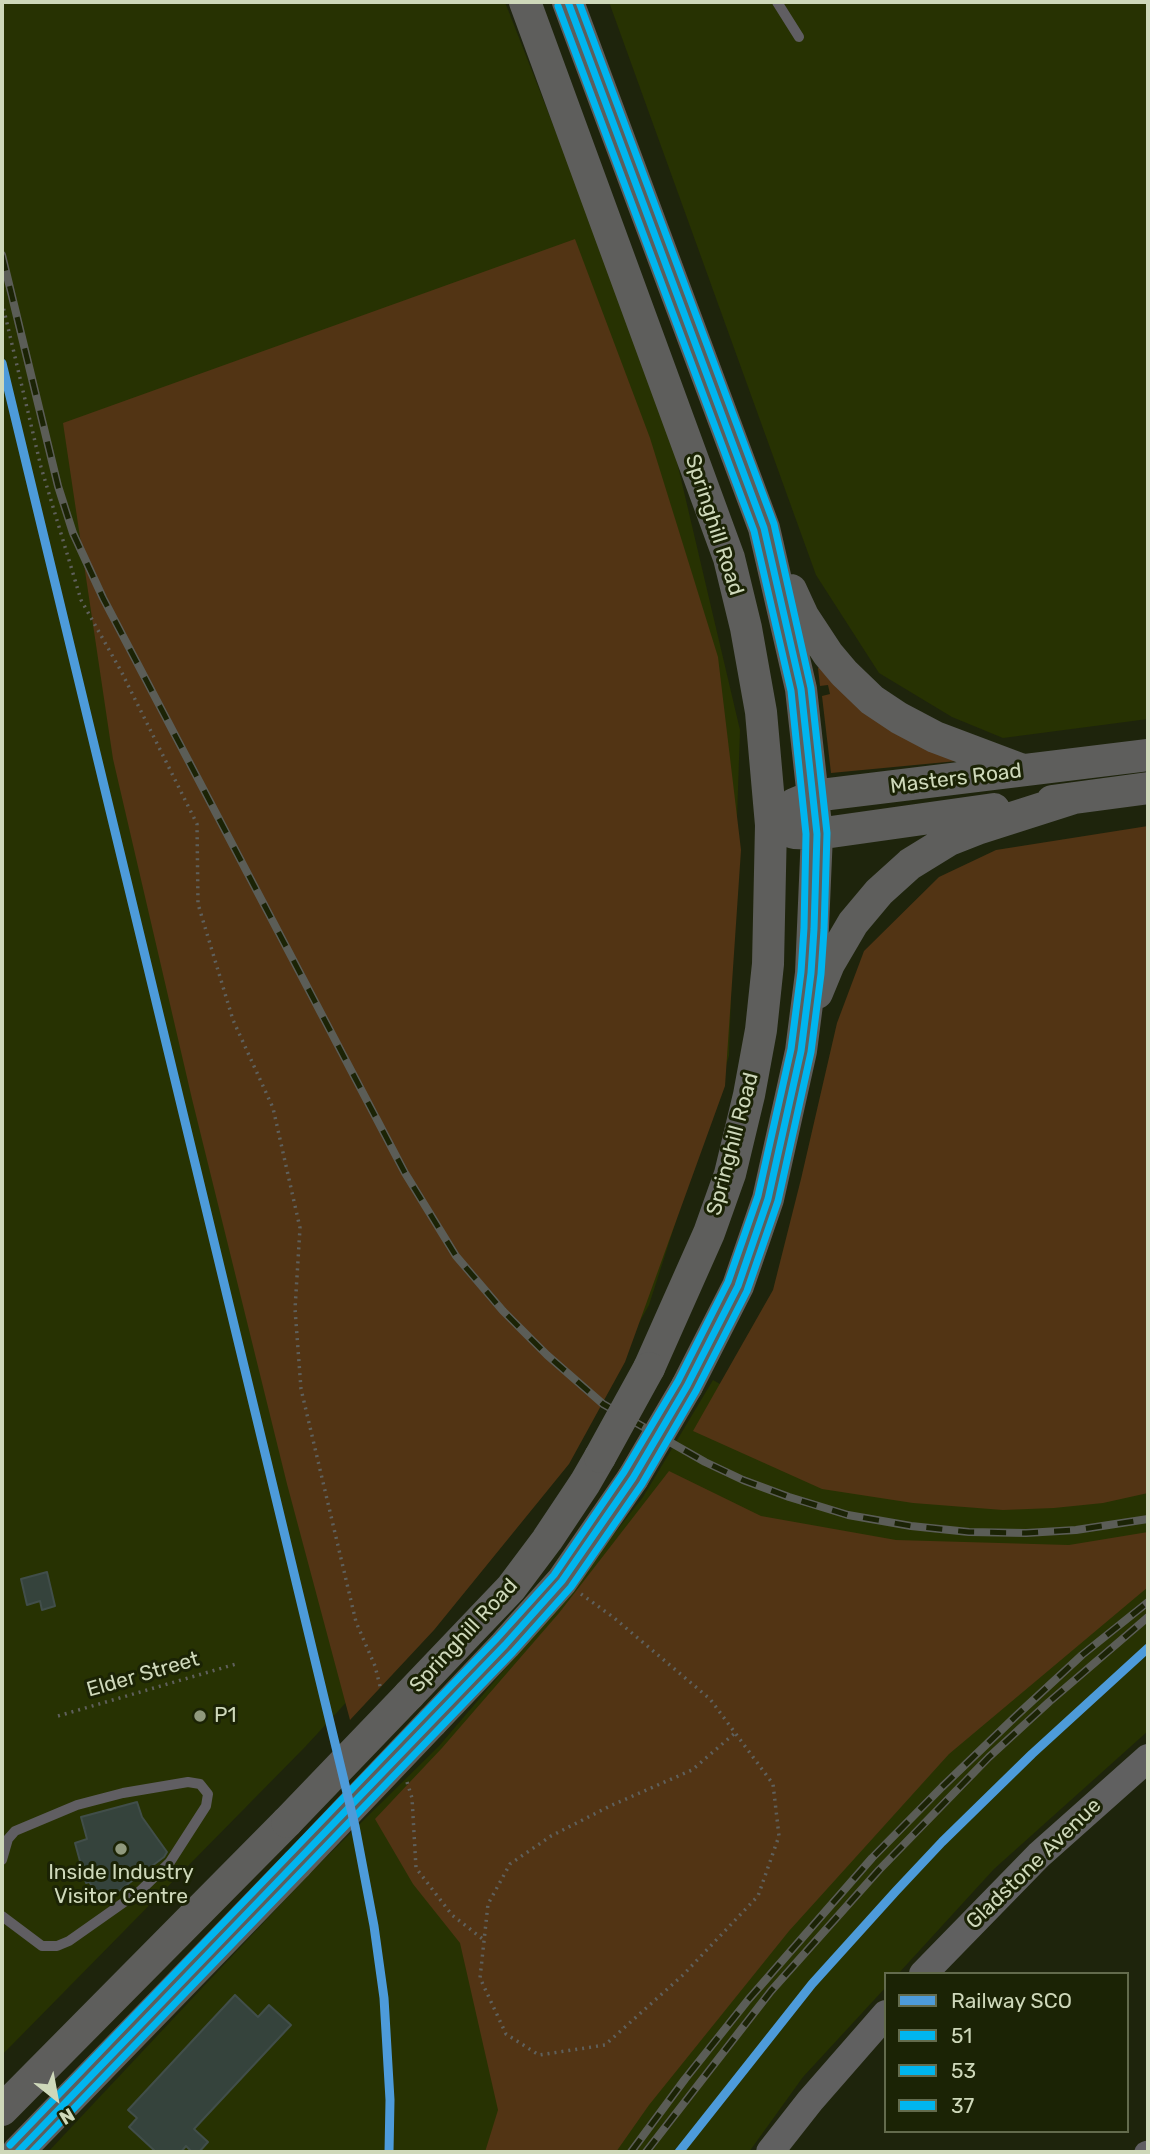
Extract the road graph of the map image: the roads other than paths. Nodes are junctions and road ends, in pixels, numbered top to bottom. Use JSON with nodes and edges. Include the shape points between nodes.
{"nodes":[{"id":1,"x":525,"y":2,"type":"edge"},
{"id":2,"x":568,"y":2,"type":"edge"},
{"id":3,"x":777,"y":2,"type":"edge"},
{"id":4,"x":799,"y":37,"type":"dead end"},
{"id":5,"x":764,"y":528,"type":"junction"},
{"id":6,"x":1148,"y":755,"type":"edge"},
{"id":7,"x":1026,"y":771,"type":"junction"},
{"id":8,"x":1148,"y":789,"type":"edge"},
{"id":9,"x":813,"y":796,"type":"junction"},
{"id":10,"x":1074,"y":798,"type":"junction"},
{"id":11,"x":771,"y":823,"type":"junction"},
{"id":12,"x":817,"y":834,"type":"junction"},
{"id":13,"x":802,"y":1051,"type":"junction"},
{"id":14,"x":1148,"y":1758,"type":"edge"},
{"id":15,"x":2,"y":1860,"type":"edge"},
{"id":16,"x":2,"y":1916,"type":"edge"},
{"id":17,"x":925,"y":1972,"type":"edge"},
{"id":18,"x":884,"y":2016,"type":"edge"},
{"id":19,"x":2,"y":2110,"type":"edge"},
{"id":20,"x":18,"y":2152,"type":"edge"},
{"id":21,"x":770,"y":2152,"type":"edge"}],
"edges":[{"from":1,"to":11,"type":"main road","name":"Springhill Road","via":[[729,558],[760,700]]},
{"from":2,"to":5,"type":"main road","name":"Springhill Road"},
{"from":3,"to":4,"type":"lane"},
{"from":5,"to":7,"type":"main road","via":[[811,630],[861,691],[925,732]]},
{"from":5,"to":9,"type":"main road","name":"Springhill Road","via":[[801,689]]},
{"from":6,"to":7,"type":"main road","name":"Masters Road"},
{"from":7,"to":9,"type":"main road","name":"Masters Road"},
{"from":8,"to":10,"type":"main road","name":"Masters Road"},
{"from":9,"to":11,"type":"main road","name":"Masters Road","via":[[788,807]]},
{"from":9,"to":12,"type":"main road","name":"Springhill Road"},
{"from":10,"to":12,"type":"main road","name":"Masters Road"},
{"from":10,"to":13,"type":"main road","via":[[949,841],[895,876],[866,907],[829,964]]},
{"from":11,"to":12,"type":"main road","name":"Masters Road","via":[[794,833]]},
{"from":11,"to":19,"type":"main road","name":"Springhill Road","bridge":true,"via":[[765,996],[730,1174],[649,1368],[586,1483],[510,1588],[396,1694],[287,1822]]},
{"from":12,"to":13,"type":"main road","name":"Springhill Road","via":[[811,972]]},
{"from":13,"to":20,"type":"main road","name":"Springhill Road","bridge":true,"via":[[768,1199],[738,1286],[633,1478],[562,1581]]},
{"from":14,"to":17,"type":"main road","name":"Gladstone Avenue","via":[[1040,1855]]},
{"from":15,"to":16,"type":"lane","via":[[15,1830],[77,1805],[188,1782],[207,1791],[206,1806],[170,1862],[140,1891],[78,1936],[62,1945],[42,1946]]},
{"from":18,"to":21,"type":"main road"}]}
